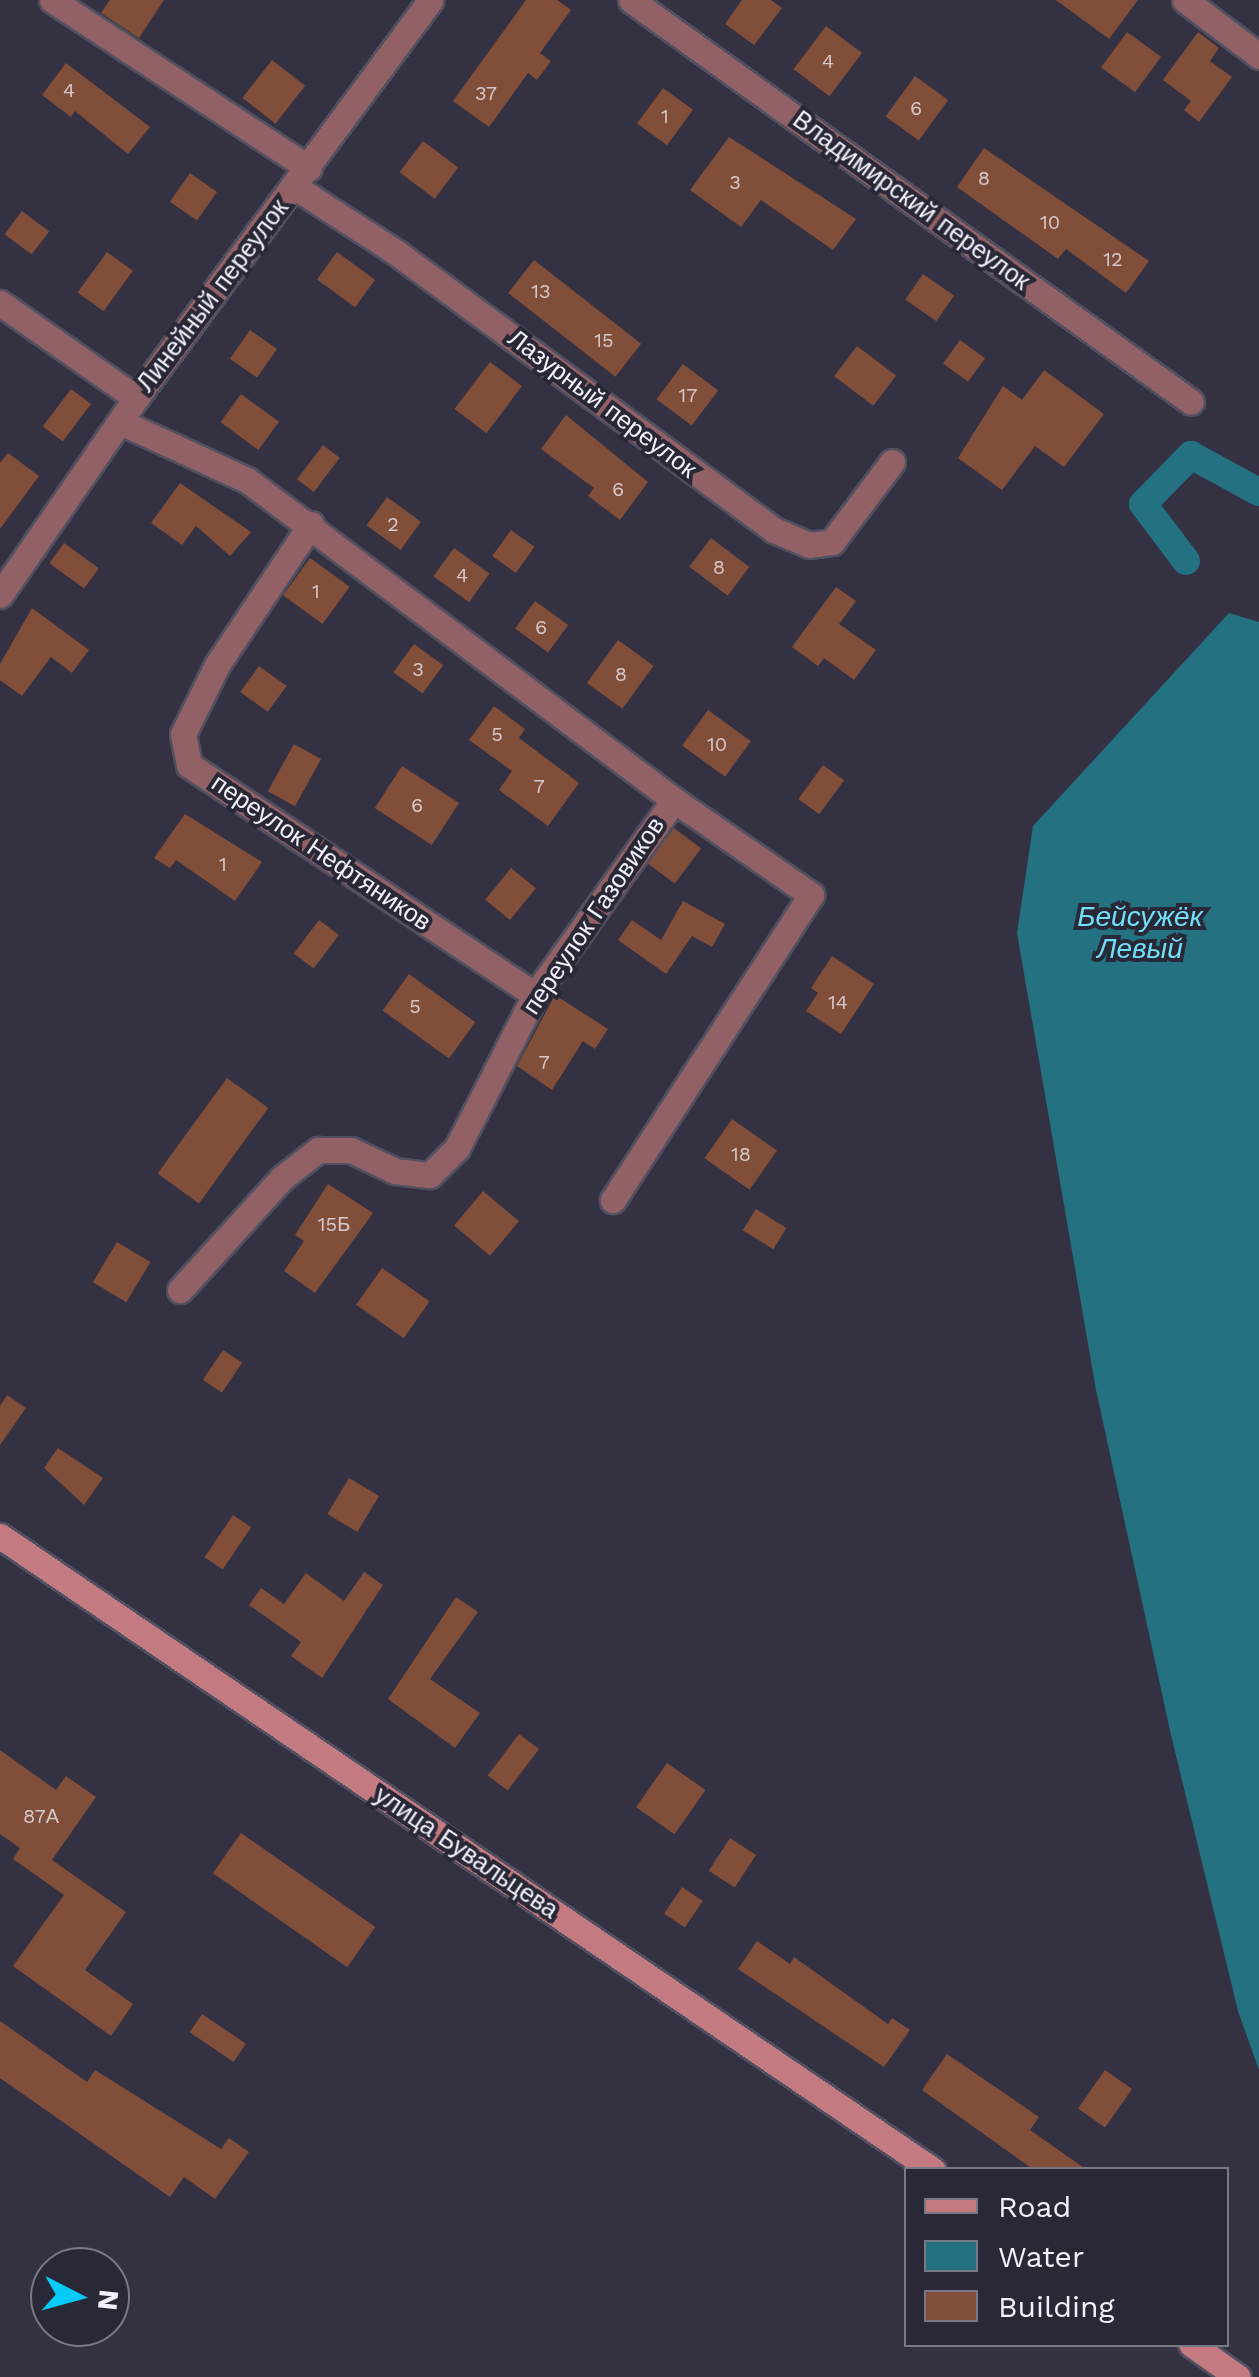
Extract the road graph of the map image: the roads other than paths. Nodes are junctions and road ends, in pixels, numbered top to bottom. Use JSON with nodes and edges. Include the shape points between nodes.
{"nodes":[{"id":1,"x":52,"y":0,"type":"edge"},
{"id":2,"x":430,"y":0,"type":"edge"},
{"id":3,"x":632,"y":0,"type":"edge"},
{"id":4,"x":1185,"y":0,"type":"edge"},
{"id":5,"x":1259,"y":56,"type":"edge"},
{"id":6,"x":302,"y":178,"type":"junction"},
{"id":7,"x":0,"y":303,"type":"edge"},
{"id":8,"x":136,"y":398,"type":"junction"},
{"id":9,"x":1191,"y":402,"type":"dead end"},
{"id":10,"x":123,"y":423,"type":"junction"},
{"id":11,"x":892,"y":462,"type":"dead end"},
{"id":12,"x":311,"y":524,"type":"junction"},
{"id":13,"x":0,"y":595,"type":"edge"},
{"id":14,"x":674,"y":800,"type":"junction"},
{"id":15,"x":535,"y":994,"type":"junction"},
{"id":16,"x":613,"y":1200,"type":"dead end"},
{"id":17,"x":180,"y":1290,"type":"dead end"},
{"id":18,"x":0,"y":1536,"type":"edge"},
{"id":19,"x":929,"y":2167,"type":"edge"},
{"id":20,"x":1194,"y":2347,"type":"edge"},
{"id":21,"x":1238,"y":2377,"type":"edge"}],
"edges":[{"from":1,"to":6,"type":"street","name":"Лазурный переулок"},
{"from":2,"to":6,"type":"street","name":"Линейный переулок"},
{"from":3,"to":9,"type":"street","name":"Владимирский переулок"},
{"from":4,"to":5,"type":"street"},
{"from":6,"to":8,"type":"street","name":"Линейный переулок"},
{"from":6,"to":11,"type":"street","name":"Лазурный переулок","via":[[774,530],[809,546],[832,542]]},
{"from":7,"to":8,"type":"street"},
{"from":8,"to":10,"type":"street","name":"Линейный переулок"},
{"from":10,"to":12,"type":"street","name":"переулок Газовиков","via":[[248,480]]},
{"from":10,"to":13,"type":"street","name":"Линейный переулок"},
{"from":12,"to":14,"type":"street","name":"переулок Газовиков"},
{"from":12,"to":15,"type":"street","name":"переулок Нефтяников","via":[[200,700],[183,734],[189,766]]},
{"from":14,"to":15,"type":"street","name":"переулок Газовиков"},
{"from":14,"to":16,"type":"street","name":"переулок Газовиков","via":[[811,895]]},
{"from":15,"to":17,"type":"street","name":"переулок Газовиков","via":[[457,1148],[430,1175],[395,1171],[351,1150],[318,1150],[282,1178]]},
{"from":18,"to":19,"type":"street","name":"улица Бувальцева"},
{"from":20,"to":21,"type":"street"}]}
